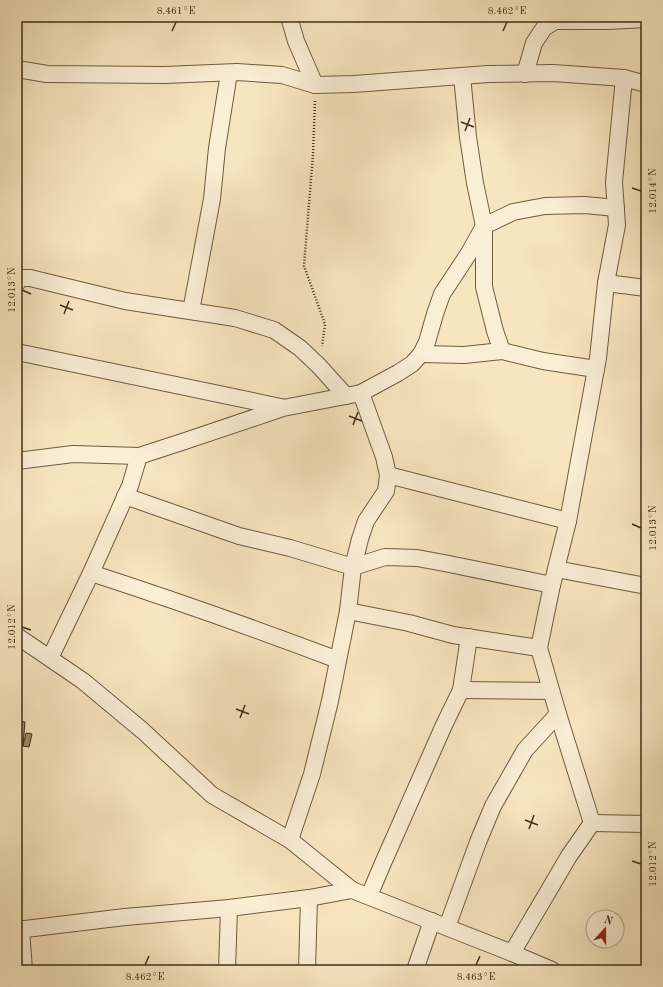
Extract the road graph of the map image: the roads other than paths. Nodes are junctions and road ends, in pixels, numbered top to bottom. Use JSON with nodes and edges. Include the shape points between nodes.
{"nodes":[{"id":1,"x":289,"y":17,"type":"edge"},
{"id":2,"x":646,"y":19,"type":"edge"},
{"id":3,"x":17,"y":69,"type":"edge"},
{"id":4,"x":229,"y":73,"type":"junction"},
{"id":5,"x":525,"y":74,"type":"junction"},
{"id":6,"x":462,"y":76,"type":"junction"},
{"id":7,"x":624,"y":78,"type":"junction"},
{"id":8,"x":646,"y":84,"type":"edge"},
{"id":9,"x":315,"y":86,"type":"junction"},
{"id":10,"x":616,"y":208,"type":"junction"},
{"id":11,"x":484,"y":226,"type":"junction"},
{"id":12,"x":17,"y":283,"type":"edge"},
{"id":13,"x":606,"y":283,"type":"junction"},
{"id":14,"x":646,"y":288,"type":"edge"},
{"id":15,"x":191,"y":311,"type":"junction"},
{"id":16,"x":502,"y":351,"type":"junction"},
{"id":17,"x":17,"y":352,"type":"edge"},
{"id":18,"x":421,"y":354,"type":"junction"},
{"id":19,"x":596,"y":368,"type":"junction"},
{"id":20,"x":361,"y":393,"type":"junction"},
{"id":21,"x":346,"y":396,"type":"junction"},
{"id":22,"x":283,"y":408,"type":"junction"},
{"id":23,"x":139,"y":456,"type":"junction"},
{"id":24,"x":17,"y":461,"type":"edge"},
{"id":25,"x":388,"y":475,"type":"junction"},
{"id":26,"x":125,"y":496,"type":"junction"},
{"id":27,"x":568,"y":521,"type":"junction"},
{"id":28,"x":353,"y":568,"type":"junction"},
{"id":29,"x":556,"y":569,"type":"junction"},
{"id":30,"x":90,"y":573,"type":"junction"},
{"id":31,"x":552,"y":585,"type":"junction"},
{"id":32,"x":646,"y":586,"type":"edge"},
{"id":33,"x":348,"y":611,"type":"junction"},
{"id":34,"x":17,"y":636,"type":"edge"},
{"id":35,"x":469,"y":637,"type":"junction"},
{"id":36,"x":539,"y":648,"type":"junction"},
{"id":37,"x":50,"y":658,"type":"junction"},
{"id":38,"x":338,"y":660,"type":"junction"},
{"id":39,"x":461,"y":690,"type":"junction"},
{"id":40,"x":552,"y":691,"type":"junction"},
{"id":41,"x":558,"y":714,"type":"junction"},
{"id":42,"x":592,"y":823,"type":"junction"},
{"id":43,"x":646,"y":824,"type":"edge"},
{"id":44,"x":290,"y":840,"type":"junction"},
{"id":45,"x":352,"y":890,"type":"junction"},
{"id":46,"x":369,"y":896,"type":"junction"},
{"id":47,"x":309,"y":898,"type":"junction"},
{"id":48,"x":229,"y":908,"type":"junction"},
{"id":49,"x":439,"y":924,"type":"junction"},
{"id":50,"x":19,"y":930,"type":"edge"},
{"id":51,"x":512,"y":953,"type":"junction"},
{"id":52,"x":24,"y":970,"type":"edge"},
{"id":53,"x":227,"y":970,"type":"edge"},
{"id":54,"x":307,"y":970,"type":"edge"},
{"id":55,"x":415,"y":970,"type":"edge"},
{"id":56,"x":552,"y":970,"type":"edge"}],
"edges":[{"from":1,"to":9,"type":"street"},
{"from":2,"to":5,"type":"street","via":[[555,21],[544,28],[534,43]]},
{"from":3,"to":4,"type":"street","via":[[47,74]]},
{"from":4,"to":9,"type":"street","via":[[282,75]]},
{"from":4,"to":15,"type":"street","via":[[212,199]]},
{"from":5,"to":6,"type":"street"},
{"from":5,"to":7,"type":"street","via":[[553,73]]},
{"from":6,"to":9,"type":"street"},
{"from":6,"to":11,"type":"street","via":[[468,137]]},
{"from":7,"to":8,"type":"street"},
{"from":7,"to":10,"type":"street","via":[[614,182]]},
{"from":10,"to":11,"type":"street","via":[[586,205],[545,206],[513,212]]},
{"from":10,"to":13,"type":"street","via":[[617,225]]},
{"from":11,"to":16,"type":"street","via":[[484,287]]},
{"from":11,"to":18,"type":"street","via":[[442,294]]},
{"from":12,"to":15,"type":"street","via":[[24,278],[30,278],[125,301]]},
{"from":13,"to":14,"type":"street"},
{"from":13,"to":19,"type":"street"},
{"from":15,"to":21,"type":"street","via":[[235,318],[274,330],[300,348]]},
{"from":16,"to":18,"type":"street"},
{"from":16,"to":19,"type":"street","via":[[543,361]]},
{"from":17,"to":22,"type":"street"},
{"from":18,"to":20,"type":"street","via":[[412,364]]},
{"from":19,"to":27,"type":"street"},
{"from":20,"to":21,"type":"street"},
{"from":20,"to":25,"type":"street"},
{"from":21,"to":22,"type":"street"},
{"from":22,"to":23,"type":"street"},
{"from":23,"to":24,"type":"street","via":[[73,454]]},
{"from":23,"to":26,"type":"street"},
{"from":25,"to":27,"type":"street"},
{"from":25,"to":28,"type":"street","via":[[386,490],[366,521]]},
{"from":26,"to":28,"type":"street","via":[[238,536],[290,548]]},
{"from":26,"to":30,"type":"street"},
{"from":27,"to":29,"type":"street"},
{"from":28,"to":31,"type":"street","via":[[385,558],[417,558]]},
{"from":28,"to":33,"type":"street"},
{"from":29,"to":31,"type":"street"},
{"from":29,"to":32,"type":"street"},
{"from":30,"to":37,"type":"street"},
{"from":30,"to":38,"type":"street","via":[[214,614]]},
{"from":31,"to":36,"type":"street"},
{"from":33,"to":35,"type":"street"},
{"from":33,"to":38,"type":"street"},
{"from":34,"to":37,"type":"street"},
{"from":35,"to":36,"type":"street"},
{"from":35,"to":39,"type":"street"},
{"from":36,"to":40,"type":"street"},
{"from":37,"to":44,"type":"street","via":[[83,681],[143,731],[212,795]]},
{"from":38,"to":44,"type":"street","via":[[312,774]]},
{"from":39,"to":40,"type":"street"},
{"from":39,"to":46,"type":"street"},
{"from":40,"to":41,"type":"street"},
{"from":41,"to":42,"type":"street"},
{"from":41,"to":49,"type":"street","via":[[525,750],[493,806]]},
{"from":42,"to":43,"type":"street"},
{"from":42,"to":51,"type":"street","via":[[569,856]]},
{"from":44,"to":45,"type":"street"},
{"from":45,"to":46,"type":"street"},
{"from":45,"to":47,"type":"street"},
{"from":46,"to":49,"type":"street"},
{"from":47,"to":48,"type":"street"},
{"from":47,"to":54,"type":"street"},
{"from":48,"to":50,"type":"street","via":[[125,916]]},
{"from":48,"to":53,"type":"street"},
{"from":49,"to":51,"type":"street"},
{"from":49,"to":55,"type":"street"},
{"from":50,"to":52,"type":"street"},
{"from":51,"to":56,"type":"street"}]}
